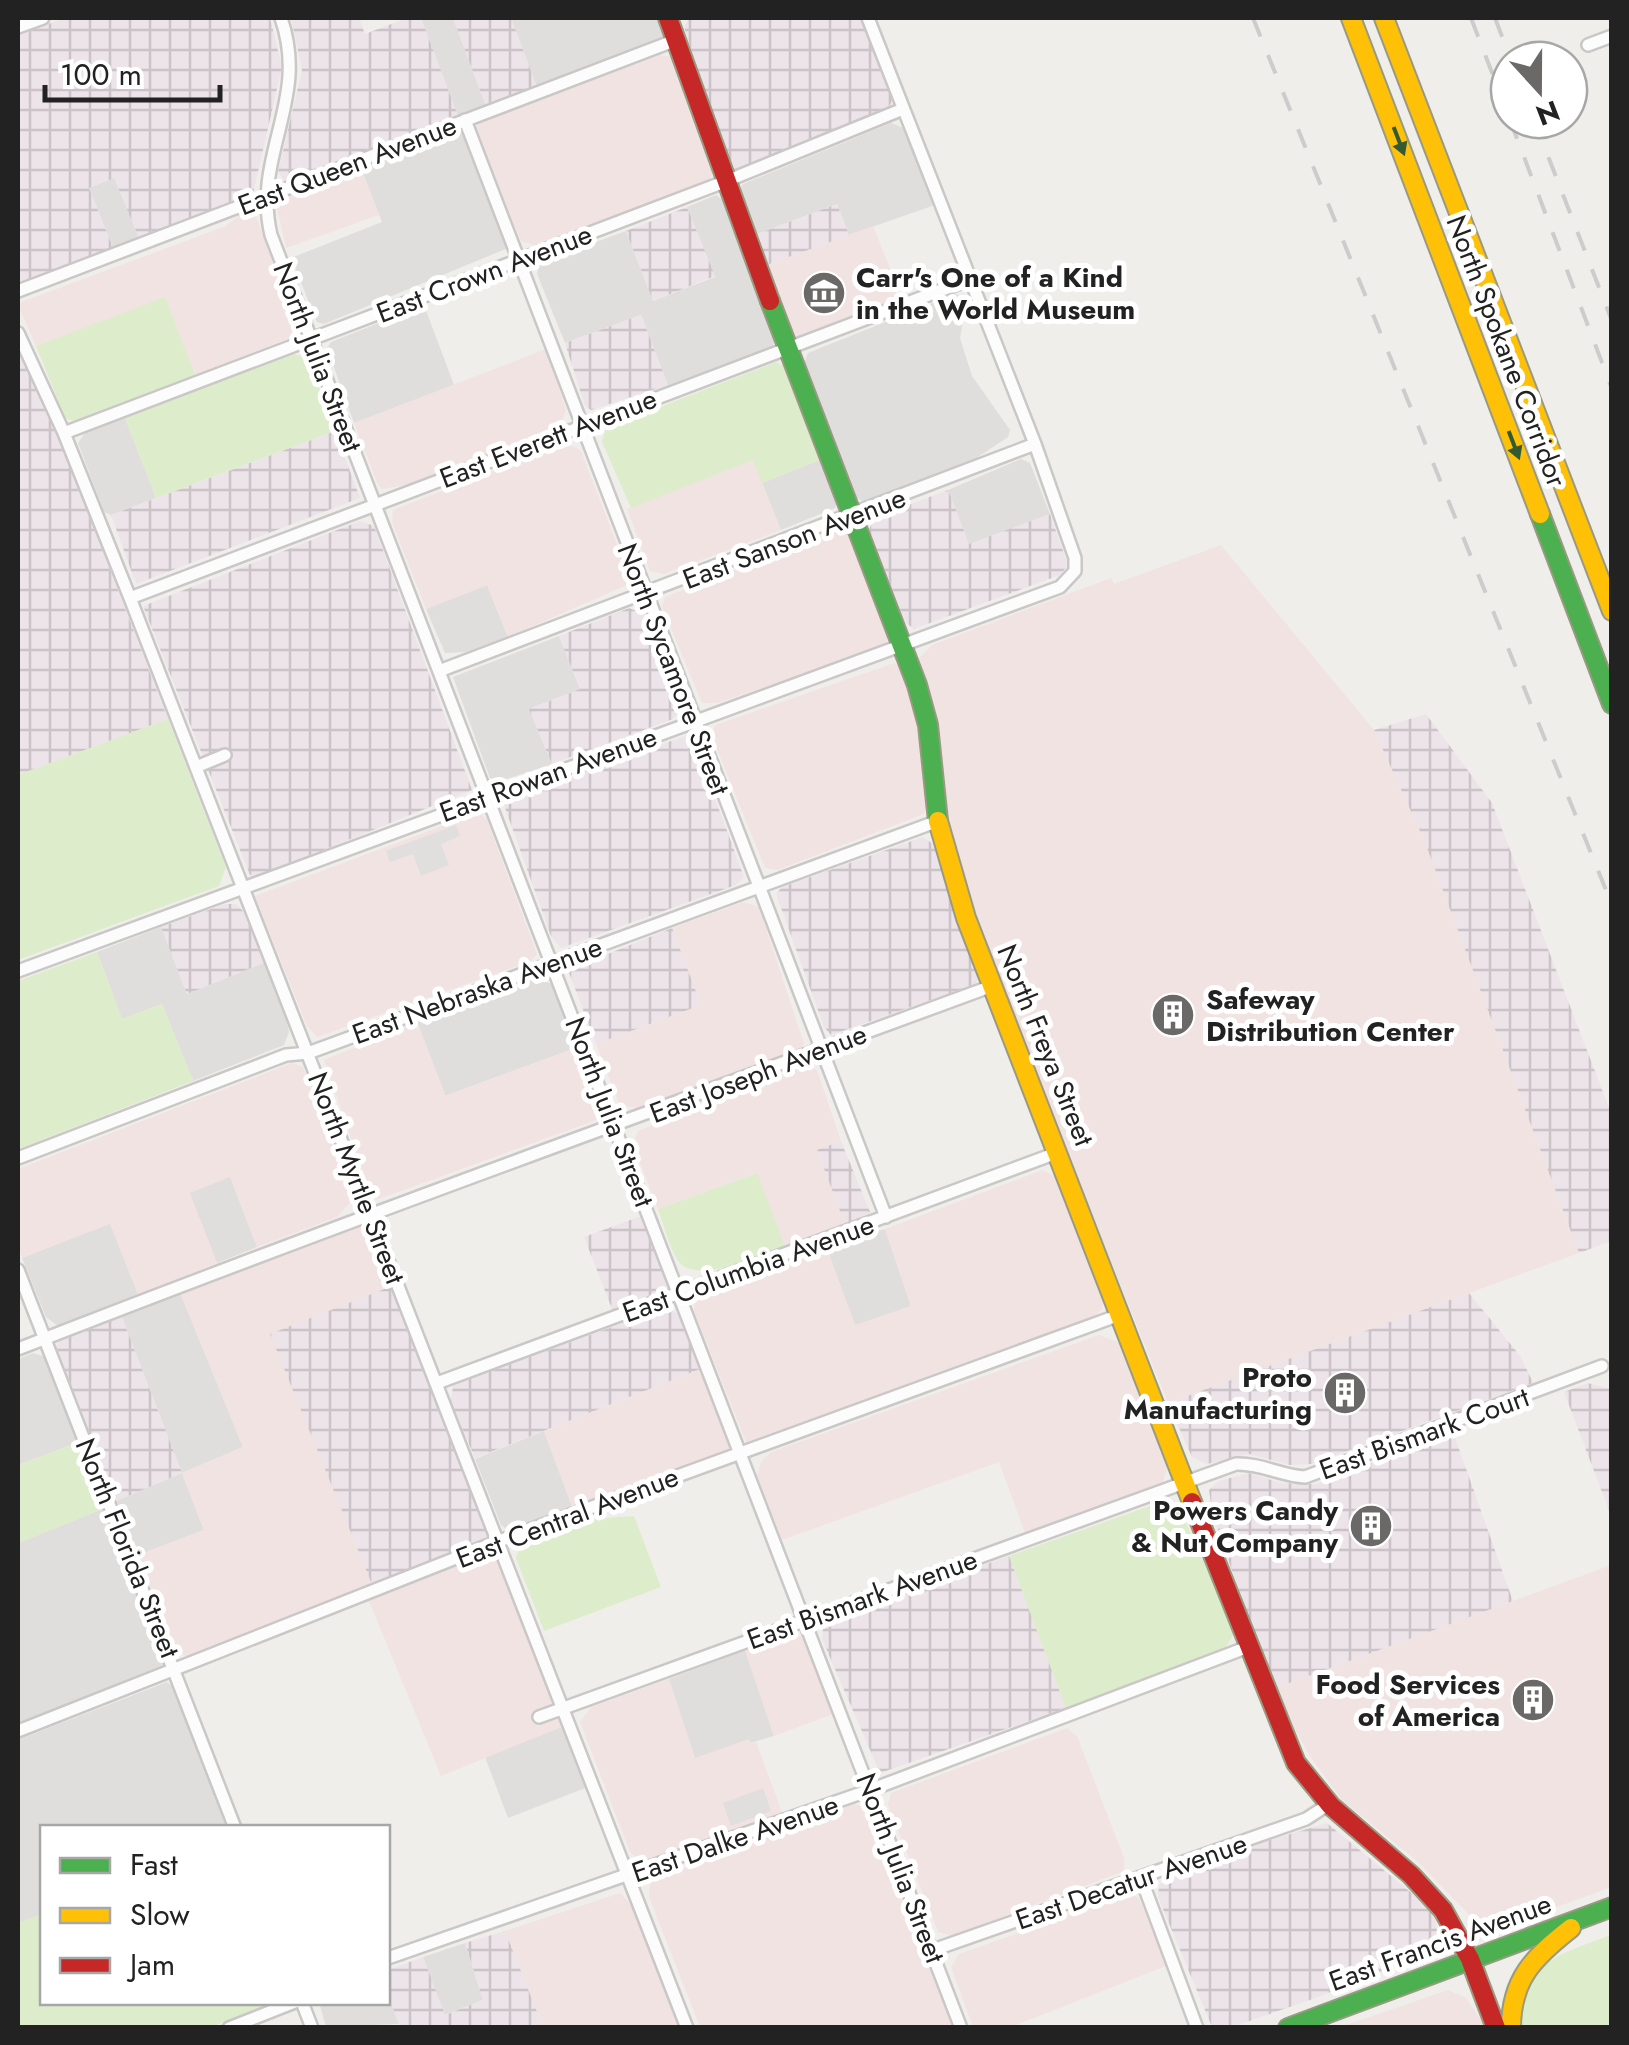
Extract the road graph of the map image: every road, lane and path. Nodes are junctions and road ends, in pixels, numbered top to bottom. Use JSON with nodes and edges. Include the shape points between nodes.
{"nodes":[{"id":1,"x":43,"y":18,"type":"edge"},
{"id":2,"x":281,"y":18,"type":"edge"},
{"id":3,"x":668,"y":18,"type":"edge"},
{"id":4,"x":868,"y":18,"type":"edge"},
{"id":5,"x":1348,"y":18,"type":"edge"},
{"id":6,"x":1384,"y":18,"type":"edge"},
{"id":7,"x":1392,"y":18,"type":"edge"},
{"id":8,"x":18,"y":28,"type":"edge"},
{"id":9,"x":676,"y":40,"type":"junction"},
{"id":10,"x":903,"y":109,"type":"junction"},
{"id":11,"x":1419,"y":110,"type":"junction"},
{"id":12,"x":465,"y":120,"type":"junction"},
{"id":13,"x":724,"y":182,"type":"junction"},
{"id":14,"x":266,"y":196,"type":"junction"},
{"id":15,"x":518,"y":260,"type":"junction"},
{"id":16,"x":968,"y":280,"type":"junction"},
{"id":17,"x":18,"y":290,"type":"edge"},
{"id":18,"x":18,"y":333,"type":"edge"},
{"id":19,"x":308,"y":340,"type":"junction"},
{"id":20,"x":786,"y":348,"type":"junction"},
{"id":21,"x":580,"y":426,"type":"junction"},
{"id":22,"x":64,"y":433,"type":"junction"},
{"id":23,"x":1036,"y":444,"type":"junction"},
{"id":24,"x":374,"y":504,"type":"junction"},
{"id":25,"x":853,"y":516,"type":"junction"},
{"id":26,"x":645,"y":594,"type":"junction"},
{"id":27,"x":130,"y":598,"type":"junction"},
{"id":28,"x":1612,"y":611,"type":"edge"},
{"id":29,"x":902,"y":644,"type":"junction"},
{"id":30,"x":439,"y":671,"type":"junction"},
{"id":31,"x":1612,"y":704,"type":"edge"},
{"id":32,"x":695,"y":722,"type":"junction"},
{"id":33,"x":225,"y":756,"type":"dead end"},
{"id":34,"x":196,"y":768,"type":"junction"},
{"id":35,"x":484,"y":796,"type":"junction"},
{"id":36,"x":938,"y":821,"type":"junction"},
{"id":37,"x":759,"y":886,"type":"junction"},
{"id":38,"x":242,"y":889,"type":"junction"},
{"id":39,"x":552,"y":962,"type":"junction"},
{"id":40,"x":18,"y":970,"type":"edge"},
{"id":41,"x":992,"y":986,"type":"junction"},
{"id":42,"x":821,"y":1049,"type":"junction"},
{"id":43,"x":308,"y":1053,"type":"junction"},
{"id":44,"x":617,"y":1127,"type":"junction"},
{"id":45,"x":1059,"y":1152,"type":"junction"},
{"id":46,"x":18,"y":1158,"type":"edge"},
{"id":47,"x":369,"y":1212,"type":"junction"},
{"id":48,"x":886,"y":1217,"type":"junction"},
{"id":49,"x":18,"y":1270,"type":"edge"},
{"id":50,"x":679,"y":1293,"type":"junction"},
{"id":51,"x":1122,"y":1314,"type":"junction"},
{"id":52,"x":44,"y":1339,"type":"junction"},
{"id":53,"x":18,"y":1349,"type":"edge"},
{"id":54,"x":1602,"y":1366,"type":"dead end"},
{"id":55,"x":436,"y":1383,"type":"junction"},
{"id":56,"x":739,"y":1453,"type":"junction"},
{"id":57,"x":1187,"y":1482,"type":"junction"},
{"id":58,"x":499,"y":1541,"type":"junction"},
{"id":59,"x":806,"y":1619,"type":"junction"},
{"id":60,"x":1248,"y":1647,"type":"junction"},
{"id":61,"x":176,"y":1671,"type":"junction"},
{"id":62,"x":565,"y":1709,"type":"junction"},
{"id":63,"x":538,"y":1717,"type":"dead end"},
{"id":64,"x":18,"y":1732,"type":"edge"},
{"id":65,"x":870,"y":1790,"type":"junction"},
{"id":66,"x":1326,"y":1806,"type":"junction"},
{"id":67,"x":234,"y":1825,"type":"edge"},
{"id":68,"x":628,"y":1876,"type":"junction"},
{"id":69,"x":1141,"y":1878,"type":"junction"},
{"id":70,"x":1612,"y":1907,"type":"edge"},
{"id":71,"x":1584,"y":1918,"type":"junction"},
{"id":72,"x":933,"y":1950,"type":"junction"},
{"id":73,"x":390,"y":1957,"type":"edge"},
{"id":74,"x":1469,"y":1961,"type":"junction"},
{"id":75,"x":287,"y":2005,"type":"edge"},
{"id":76,"x":229,"y":2028,"type":"edge"},
{"id":77,"x":688,"y":2028,"type":"edge"},
{"id":78,"x":962,"y":2028,"type":"edge"},
{"id":79,"x":1197,"y":2028,"type":"edge"},
{"id":80,"x":1288,"y":2028,"type":"edge"},
{"id":81,"x":1496,"y":2028,"type":"edge"},
{"id":82,"x":1511,"y":2028,"type":"edge"}],
"edges":[{"from":1,"to":8,"type":"street"},
{"from":2,"to":14,"type":"street","via":[[292,69]]},
{"from":3,"to":9,"type":"main road","name":"North Freya Street"},
{"from":4,"to":10,"type":"street"},
{"from":5,"to":31,"type":"main road","name":"North Spokane Corridor","one_way":true},
{"from":6,"to":11,"type":"main road","name":"North Spokane Corridor"},
{"from":7,"to":11,"type":"main road"},
{"from":9,"to":12,"type":"street","name":"East Queen Avenue"},
{"from":9,"to":13,"type":"main road","name":"North Freya Street"},
{"from":10,"to":13,"type":"street","name":"East Crown Avenue"},
{"from":10,"to":16,"type":"street"},
{"from":11,"to":28,"type":"main road","name":"North Spokane Corridor"},
{"from":12,"to":14,"type":"street","name":"East Queen Avenue"},
{"from":12,"to":15,"type":"street","name":"North Sycamore Street"},
{"from":13,"to":15,"type":"street","name":"East Crown Avenue"},
{"from":13,"to":20,"type":"main road","name":"North Freya Street"},
{"from":14,"to":17,"type":"street","name":"East Queen Avenue"},
{"from":14,"to":19,"type":"street","name":"North Julia Street","via":[[271,235]]},
{"from":15,"to":19,"type":"street","name":"East Crown Avenue"},
{"from":15,"to":21,"type":"street","name":"North Sycamore Street"},
{"from":16,"to":20,"type":"street","name":"East Everett Avenue"},
{"from":16,"to":23,"type":"street"},
{"from":18,"to":22,"type":"street","name":"North Myrtle Street"},
{"from":19,"to":22,"type":"street","name":"East Crown Avenue"},
{"from":19,"to":24,"type":"street","name":"North Julia Street"},
{"from":20,"to":21,"type":"street","name":"East Everett Avenue"},
{"from":20,"to":25,"type":"main road","name":"North Freya Street"},
{"from":21,"to":24,"type":"street","name":"East Everett Avenue"},
{"from":21,"to":26,"type":"street","name":"North Sycamore Street"},
{"from":22,"to":27,"type":"street","name":"North Myrtle Street"},
{"from":23,"to":25,"type":"street","name":"East Sanson Avenue"},
{"from":23,"to":29,"type":"street","name":"East Rowan Avenue","via":[[1074,572],[1060,586]]},
{"from":24,"to":27,"type":"street","name":"East Everett Avenue"},
{"from":24,"to":30,"type":"street","name":"North Julia Street"},
{"from":25,"to":26,"type":"street","name":"East Sanson Avenue"},
{"from":25,"to":29,"type":"main road","name":"North Freya Street"},
{"from":26,"to":30,"type":"street","name":"East Sanson Avenue"},
{"from":26,"to":32,"type":"street","name":"North Sycamore Street"},
{"from":27,"to":34,"type":"street","name":"North Myrtle Street"},
{"from":29,"to":32,"type":"street","name":"East Rowan Avenue"},
{"from":29,"to":36,"type":"main road","name":"North Freya Street","via":[[928,725]]},
{"from":30,"to":35,"type":"street","name":"North Julia Street"},
{"from":32,"to":35,"type":"street","name":"East Rowan Avenue"},
{"from":32,"to":37,"type":"street","name":"North Sycamore Street"},
{"from":33,"to":34,"type":"street"},
{"from":34,"to":38,"type":"street","name":"North Myrtle Street"},
{"from":35,"to":38,"type":"street","name":"East Rowan Avenue"},
{"from":35,"to":39,"type":"street","name":"North Julia Street"},
{"from":36,"to":37,"type":"street","name":"East Nebraska Avenue"},
{"from":36,"to":41,"type":"main road","name":"North Freya Street"},
{"from":37,"to":39,"type":"street","name":"East Nebraska Avenue"},
{"from":37,"to":42,"type":"street","name":"North Sycamore Street"},
{"from":38,"to":40,"type":"street","name":"East Rowan Avenue"},
{"from":38,"to":43,"type":"street","name":"North Myrtle Street"},
{"from":39,"to":43,"type":"street","name":"East Nebraska Avenue"},
{"from":39,"to":44,"type":"street","name":"North Julia Street"},
{"from":41,"to":42,"type":"street","name":"East Joseph Avenue"},
{"from":41,"to":45,"type":"main road","name":"North Freya Street"},
{"from":42,"to":44,"type":"street","name":"East Joseph Avenue"},
{"from":42,"to":48,"type":"street","name":"North Sycamore Street"},
{"from":43,"to":46,"type":"street","name":"East Nebraska Avenue","via":[[286,1054]]},
{"from":43,"to":47,"type":"street","name":"North Myrtle Street"},
{"from":44,"to":47,"type":"street","name":"East Joseph Avenue"},
{"from":44,"to":50,"type":"street","name":"North Julia Street"},
{"from":45,"to":48,"type":"street","name":"East Columbia Avenue"},
{"from":45,"to":51,"type":"main road","name":"North Freya Street"},
{"from":47,"to":52,"type":"street","name":"East Joseph Avenue"},
{"from":47,"to":55,"type":"street","name":"North Myrtle Street"},
{"from":48,"to":50,"type":"street","name":"East Columbia Avenue"},
{"from":49,"to":52,"type":"street","name":"North Florida Street"},
{"from":50,"to":55,"type":"street","name":"East Columbia Avenue"},
{"from":50,"to":56,"type":"street","name":"North Julia Street"},
{"from":51,"to":56,"type":"street","name":"East Central Avenue"},
{"from":51,"to":57,"type":"main road","name":"North Freya Street"},
{"from":52,"to":53,"type":"street","name":"East Joseph Avenue"},
{"from":52,"to":61,"type":"street","name":"North Florida Street"},
{"from":54,"to":57,"type":"street","name":"East Bismark Court","via":[[1305,1476],[1236,1464]]},
{"from":55,"to":58,"type":"street","name":"North Myrtle Street"},
{"from":56,"to":58,"type":"street","name":"East Central Avenue"},
{"from":56,"to":59,"type":"street","name":"North Julia Street"},
{"from":57,"to":59,"type":"street","name":"East Bismark Avenue"},
{"from":57,"to":60,"type":"main road","name":"North Freya Street"},
{"from":58,"to":61,"type":"street","name":"East Central Avenue"},
{"from":58,"to":62,"type":"street","name":"North Myrtle Street"},
{"from":59,"to":62,"type":"street","name":"East Bismark Avenue"},
{"from":59,"to":65,"type":"street","name":"North Julia Street"},
{"from":60,"to":65,"type":"street","name":"East Dalke Avenue"},
{"from":60,"to":66,"type":"main road","name":"North Freya Street","via":[[1292,1759]]},
{"from":61,"to":64,"type":"street","name":"East Central Avenue"},
{"from":61,"to":67,"type":"street","name":"North Florida Street"},
{"from":62,"to":63,"type":"street","name":"East Bismark Avenue"},
{"from":62,"to":68,"type":"street","name":"North Myrtle Street"},
{"from":65,"to":68,"type":"street","name":"East Dalke Avenue"},
{"from":65,"to":72,"type":"street","name":"North Julia Street"},
{"from":66,"to":69,"type":"street","name":"East Decatur Avenue"},
{"from":66,"to":74,"type":"main road","name":"North Freya Street","via":[[1431,1895]]},
{"from":68,"to":73,"type":"street","name":"East Dalke Avenue"},
{"from":68,"to":77,"type":"street","name":"North Myrtle Street"},
{"from":69,"to":72,"type":"street","name":"East Decatur Avenue"},
{"from":69,"to":79,"type":"street"},
{"from":70,"to":71,"type":"main road","name":"East Francis Avenue"},
{"from":71,"to":74,"type":"main road","name":"East Francis Avenue"},
{"from":71,"to":82,"type":"main road","via":[[1522,1970],[1512,1990]]},
{"from":72,"to":78,"type":"street","name":"North Julia Street"},
{"from":74,"to":80,"type":"main road","name":"East Francis Avenue"},
{"from":74,"to":81,"type":"main road","name":"North Freya Street"},
{"from":75,"to":76,"type":"street"}]}
